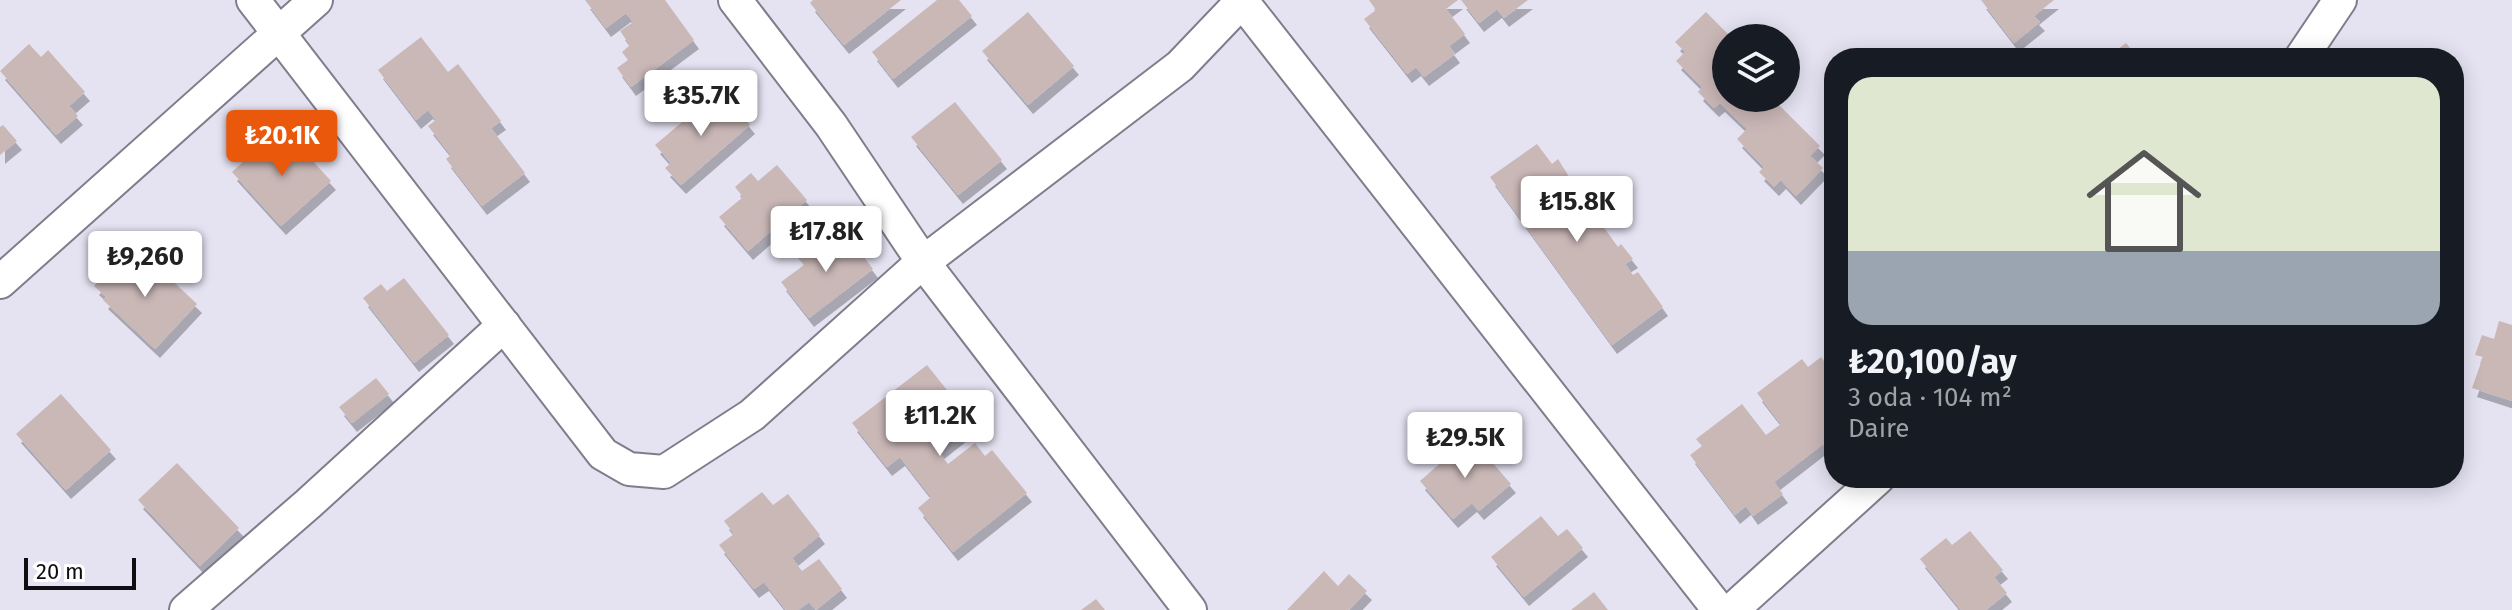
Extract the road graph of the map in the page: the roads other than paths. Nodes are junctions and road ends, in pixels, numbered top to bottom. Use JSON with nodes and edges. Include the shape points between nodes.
{"nodes":[{"id":1,"x":253,"y":0,"type":"edge"},
{"id":2,"x":316,"y":0,"type":"edge"},
{"id":3,"x":735,"y":0,"type":"edge"},
{"id":4,"x":1242,"y":0,"type":"edge"},
{"id":5,"x":2340,"y":0,"type":"edge"},
{"id":6,"x":279,"y":34,"type":"junction"},
{"id":7,"x":2308,"y":48,"type":"edge"},
{"id":8,"x":923,"y":262,"type":"junction"},
{"id":9,"x":0,"y":282,"type":"edge"},
{"id":10,"x":504,"y":325,"type":"junction"},
{"id":11,"x":1867,"y":488,"type":"edge"},
{"id":12,"x":186,"y":610,"type":"edge"},
{"id":13,"x":1190,"y":610,"type":"edge"},
{"id":14,"x":1719,"y":610,"type":"edge"},
{"id":15,"x":1732,"y":610,"type":"edge"}],
"edges":[{"from":1,"to":6,"type":"street"},
{"from":2,"to":6,"type":"street"},
{"from":3,"to":8,"type":"street","via":[[831,125]]},
{"from":4,"to":8,"type":"street","via":[[1180,66]]},
{"from":4,"to":14,"type":"street"},
{"from":5,"to":7,"type":"street"},
{"from":6,"to":9,"type":"street"},
{"from":6,"to":10,"type":"street"},
{"from":8,"to":10,"type":"street","via":[[752,415],[664,472],[629,469],[603,454]]},
{"from":8,"to":13,"type":"street"},
{"from":10,"to":12,"type":"street"},
{"from":11,"to":15,"type":"street"}]}
